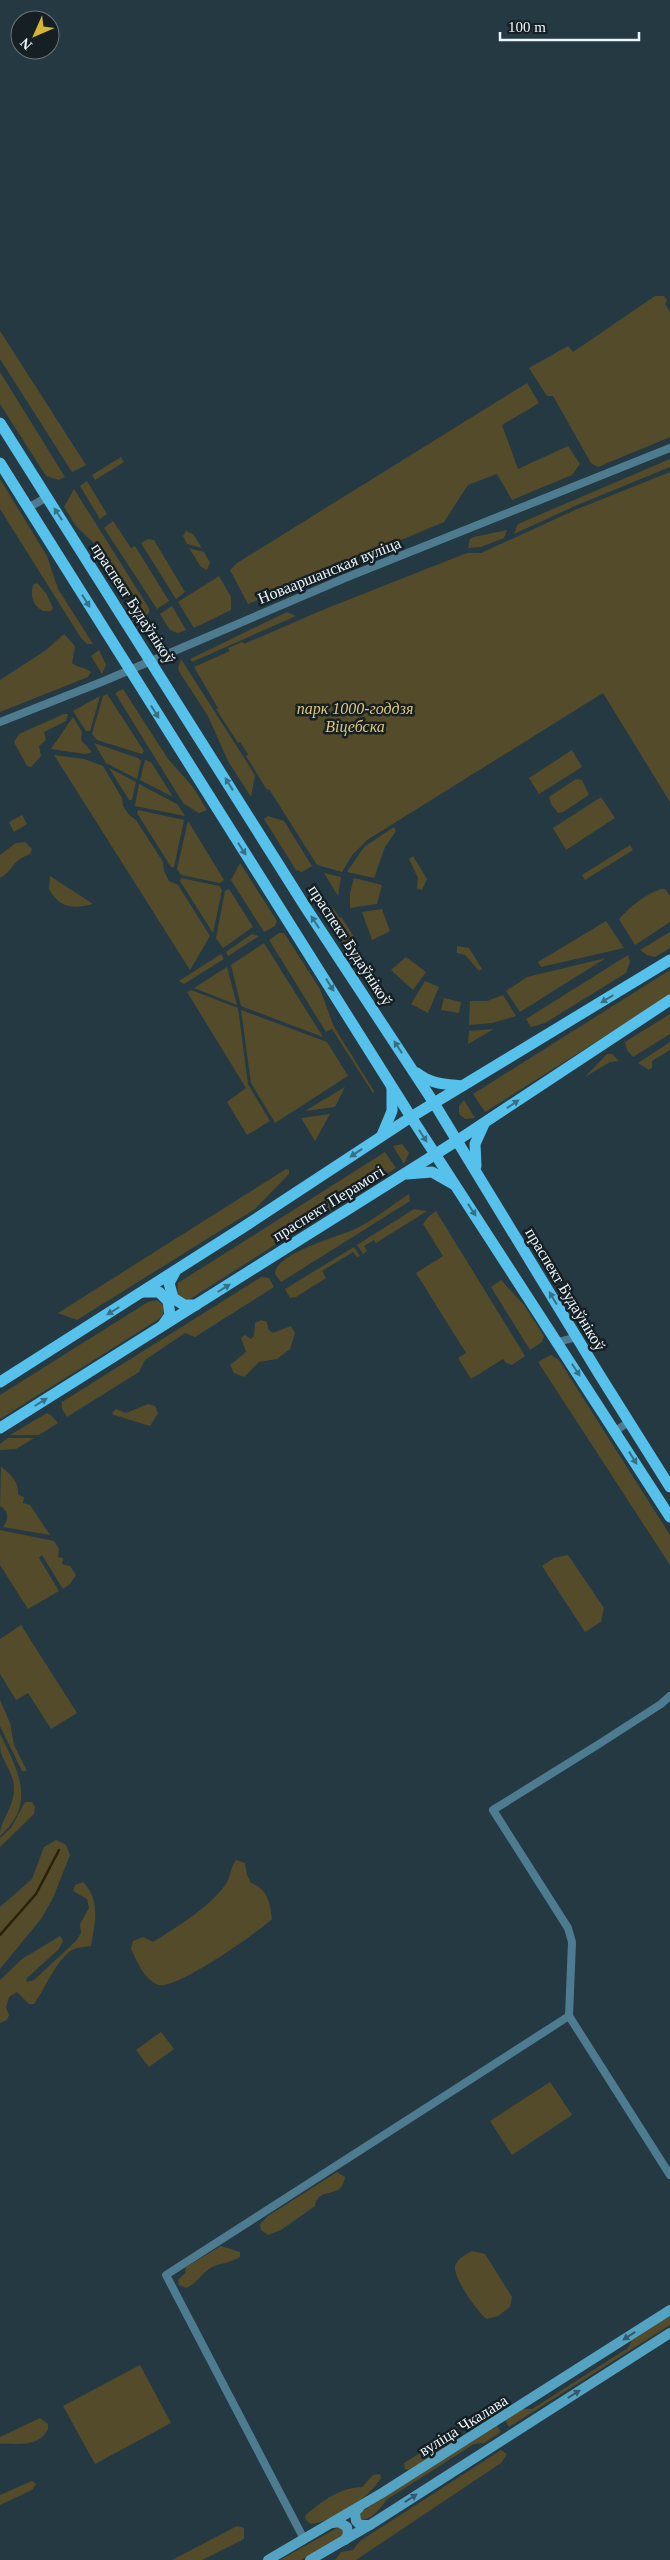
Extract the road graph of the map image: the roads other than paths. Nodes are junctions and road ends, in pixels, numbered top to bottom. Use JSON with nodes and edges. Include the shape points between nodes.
{"nodes":[{"id":1,"x":0,"y":423,"type":"edge"},
{"id":2,"x":670,"y":448,"type":"edge"},
{"id":3,"x":0,"y":463,"type":"edge"},
{"id":4,"x":47,"y":497,"type":"junction"},
{"id":5,"x":28,"y":508,"type":"junction"},
{"id":6,"x":151,"y":660,"type":"junction"},
{"id":7,"x":129,"y":670,"type":"junction"},
{"id":8,"x":0,"y":722,"type":"edge"},
{"id":9,"x":670,"y":960,"type":"edge"},
{"id":10,"x":670,"y":1000,"type":"edge"},
{"id":11,"x":412,"y":1070,"type":"junction"},
{"id":12,"x":391,"y":1084,"type":"junction"},
{"id":13,"x":462,"y":1086,"type":"junction"},
{"id":14,"x":434,"y":1103,"type":"junction"},
{"id":15,"x":411,"y":1117,"type":"junction"},
{"id":16,"x":485,"y":1123,"type":"junction"},
{"id":17,"x":381,"y":1136,"type":"junction"},
{"id":18,"x":458,"y":1140,"type":"junction"},
{"id":19,"x":436,"y":1154,"type":"junction"},
{"id":20,"x":478,"y":1172,"type":"junction"},
{"id":21,"x":405,"y":1174,"type":"junction"},
{"id":22,"x":456,"y":1186,"type":"junction"},
{"id":23,"x":176,"y":1270,"type":"junction"},
{"id":24,"x":142,"y":1293,"type":"junction"},
{"id":25,"x":197,"y":1304,"type":"junction"},
{"id":26,"x":162,"y":1326,"type":"junction"},
{"id":27,"x":577,"y":1337,"type":"junction"},
{"id":28,"x":558,"y":1342,"type":"junction"},
{"id":29,"x":0,"y":1382,"type":"edge"},
{"id":30,"x":629,"y":1422,"type":"junction"},
{"id":31,"x":0,"y":1428,"type":"edge"},
{"id":32,"x":615,"y":1431,"type":"junction"},
{"id":33,"x":670,"y":1487,"type":"edge"},
{"id":34,"x":670,"y":1517,"type":"edge"},
{"id":35,"x":670,"y":1696,"type":"edge"},
{"id":36,"x":569,"y":2016,"type":"junction"},
{"id":37,"x":670,"y":2175,"type":"edge"},
{"id":38,"x":668,"y":2312,"type":"edge"},
{"id":39,"x":670,"y":2333,"type":"edge"},
{"id":40,"x":359,"y":2508,"type":"junction"},
{"id":41,"x":333,"y":2522,"type":"junction"},
{"id":42,"x":370,"y":2525,"type":"junction"},
{"id":43,"x":304,"y":2539,"type":"junction"},
{"id":44,"x":345,"y":2540,"type":"junction"},
{"id":45,"x":268,"y":2560,"type":"edge"},
{"id":46,"x":310,"y":2560,"type":"edge"}],
"edges":[{"from":1,"to":4,"type":"main road","name":"праспект Будаўнікоў"},
{"from":2,"to":6,"type":"street","name":"Новааршанская вуліца"},
{"from":3,"to":5,"type":"main road","name":"праспект Будаўнікоў"},
{"from":4,"to":5,"type":"street"},
{"from":6,"to":4,"type":"main road","name":"праспект Будаўнікоў","one_way":true},
{"from":5,"to":7,"type":"main road","name":"праспект Будаўнікоў","one_way":true},
{"from":6,"to":7,"type":"street","name":"Новааршанская вуліца"},
{"from":11,"to":6,"type":"main road","name":"праспект Будаўнікоў","one_way":true},
{"from":7,"to":8,"type":"street","name":"Новааршанская вуліца"},
{"from":7,"to":12,"type":"main road","name":"праспект Будаўнікоў","one_way":true},
{"from":9,"to":13,"type":"main road","name":"праспект Перамогі","one_way":true},
{"from":16,"to":10,"type":"main road","name":"праспект Перамогі","one_way":true},
{"from":11,"to":13,"type":"main road","via":[[427,1081]]},
{"from":11,"to":14,"type":"main road","name":"праспект Будаўнікоў"},
{"from":12,"to":15,"type":"main road","name":"праспект Будаўнікоў"},
{"from":12,"to":17,"type":"main road","via":[[392,1111]]},
{"from":13,"to":14,"type":"main road","name":"праспект Перамогі"},
{"from":14,"to":15,"type":"main road","name":"праспект Перамогі"},
{"from":14,"to":18,"type":"main road","name":"праспект Будаўнікоў"},
{"from":15,"to":17,"type":"main road","name":"праспект Перамогі"},
{"from":15,"to":19,"type":"main road","name":"праспект Будаўнікоў","one_way":true},
{"from":16,"to":18,"type":"main road","name":"праспект Перамогі"},
{"from":16,"to":20,"type":"main road","via":[[475,1144]]},
{"from":17,"to":23,"type":"main road","name":"праспект Перамогі","one_way":true},
{"from":18,"to":19,"type":"main road","name":"праспект Перамогі"},
{"from":18,"to":20,"type":"main road","name":"праспект Будаўнікоў"},
{"from":19,"to":21,"type":"main road","name":"праспект Перамогі"},
{"from":19,"to":22,"type":"main road","name":"праспект Будаўнікоў"},
{"from":27,"to":20,"type":"main road","name":"праспект Будаўнікоў","one_way":true},
{"from":21,"to":22,"type":"main road","via":[[432,1172]]},
{"from":25,"to":21,"type":"main road","name":"праспект Перамогі","one_way":true},
{"from":22,"to":28,"type":"main road","name":"праспект Будаўнікоў","one_way":true},
{"from":23,"to":24,"type":"main road","name":"праспект Перамогі"},
{"from":23,"to":25,"type":"main road","via":[[169,1283],[173,1298],[184,1305]]},
{"from":24,"to":26,"type":"main road","via":[[150,1290],[159,1292],[168,1301],[170,1315]]},
{"from":24,"to":29,"type":"main road","name":"праспект Перамогі","one_way":true},
{"from":25,"to":26,"type":"main road","name":"праспект Перамогі"},
{"from":31,"to":26,"type":"main road","name":"праспект Перамогі","one_way":true},
{"from":27,"to":28,"type":"street"},
{"from":27,"to":30,"type":"main road","name":"праспект Будаўнікоў"},
{"from":28,"to":32,"type":"main road","name":"праспект Будаўнікоў","one_way":true},
{"from":30,"to":32,"type":"street"},
{"from":30,"to":33,"type":"main road","name":"праспект Будаўнікоў"},
{"from":32,"to":34,"type":"main road","name":"праспект Будаўнікоў","one_way":true},
{"from":35,"to":36,"type":"street","via":[[493,1810],[568,1928],[572,1942]]},
{"from":36,"to":37,"type":"street"},
{"from":36,"to":43,"type":"street","via":[[166,2275]]},
{"from":38,"to":40,"type":"main road","name":"вуліца Чкалава","one_way":true},
{"from":42,"to":39,"type":"main road","name":"вуліца Чкалава","one_way":true},
{"from":40,"to":41,"type":"main road","name":"вуліца Чкалава"},
{"from":40,"to":42,"type":"main road","via":[[354,2515],[356,2521],[360,2525]]},
{"from":41,"to":43,"type":"main road","name":"вуліца Чкалава"},
{"from":41,"to":44,"type":"main road","via":[[340,2522],[347,2528]]},
{"from":42,"to":44,"type":"main road","name":"вуліца Чкалава"},
{"from":43,"to":45,"type":"main road","name":"вуліца Чкалава"},
{"from":44,"to":46,"type":"main road","name":"вуліца Чкалава"}]}
